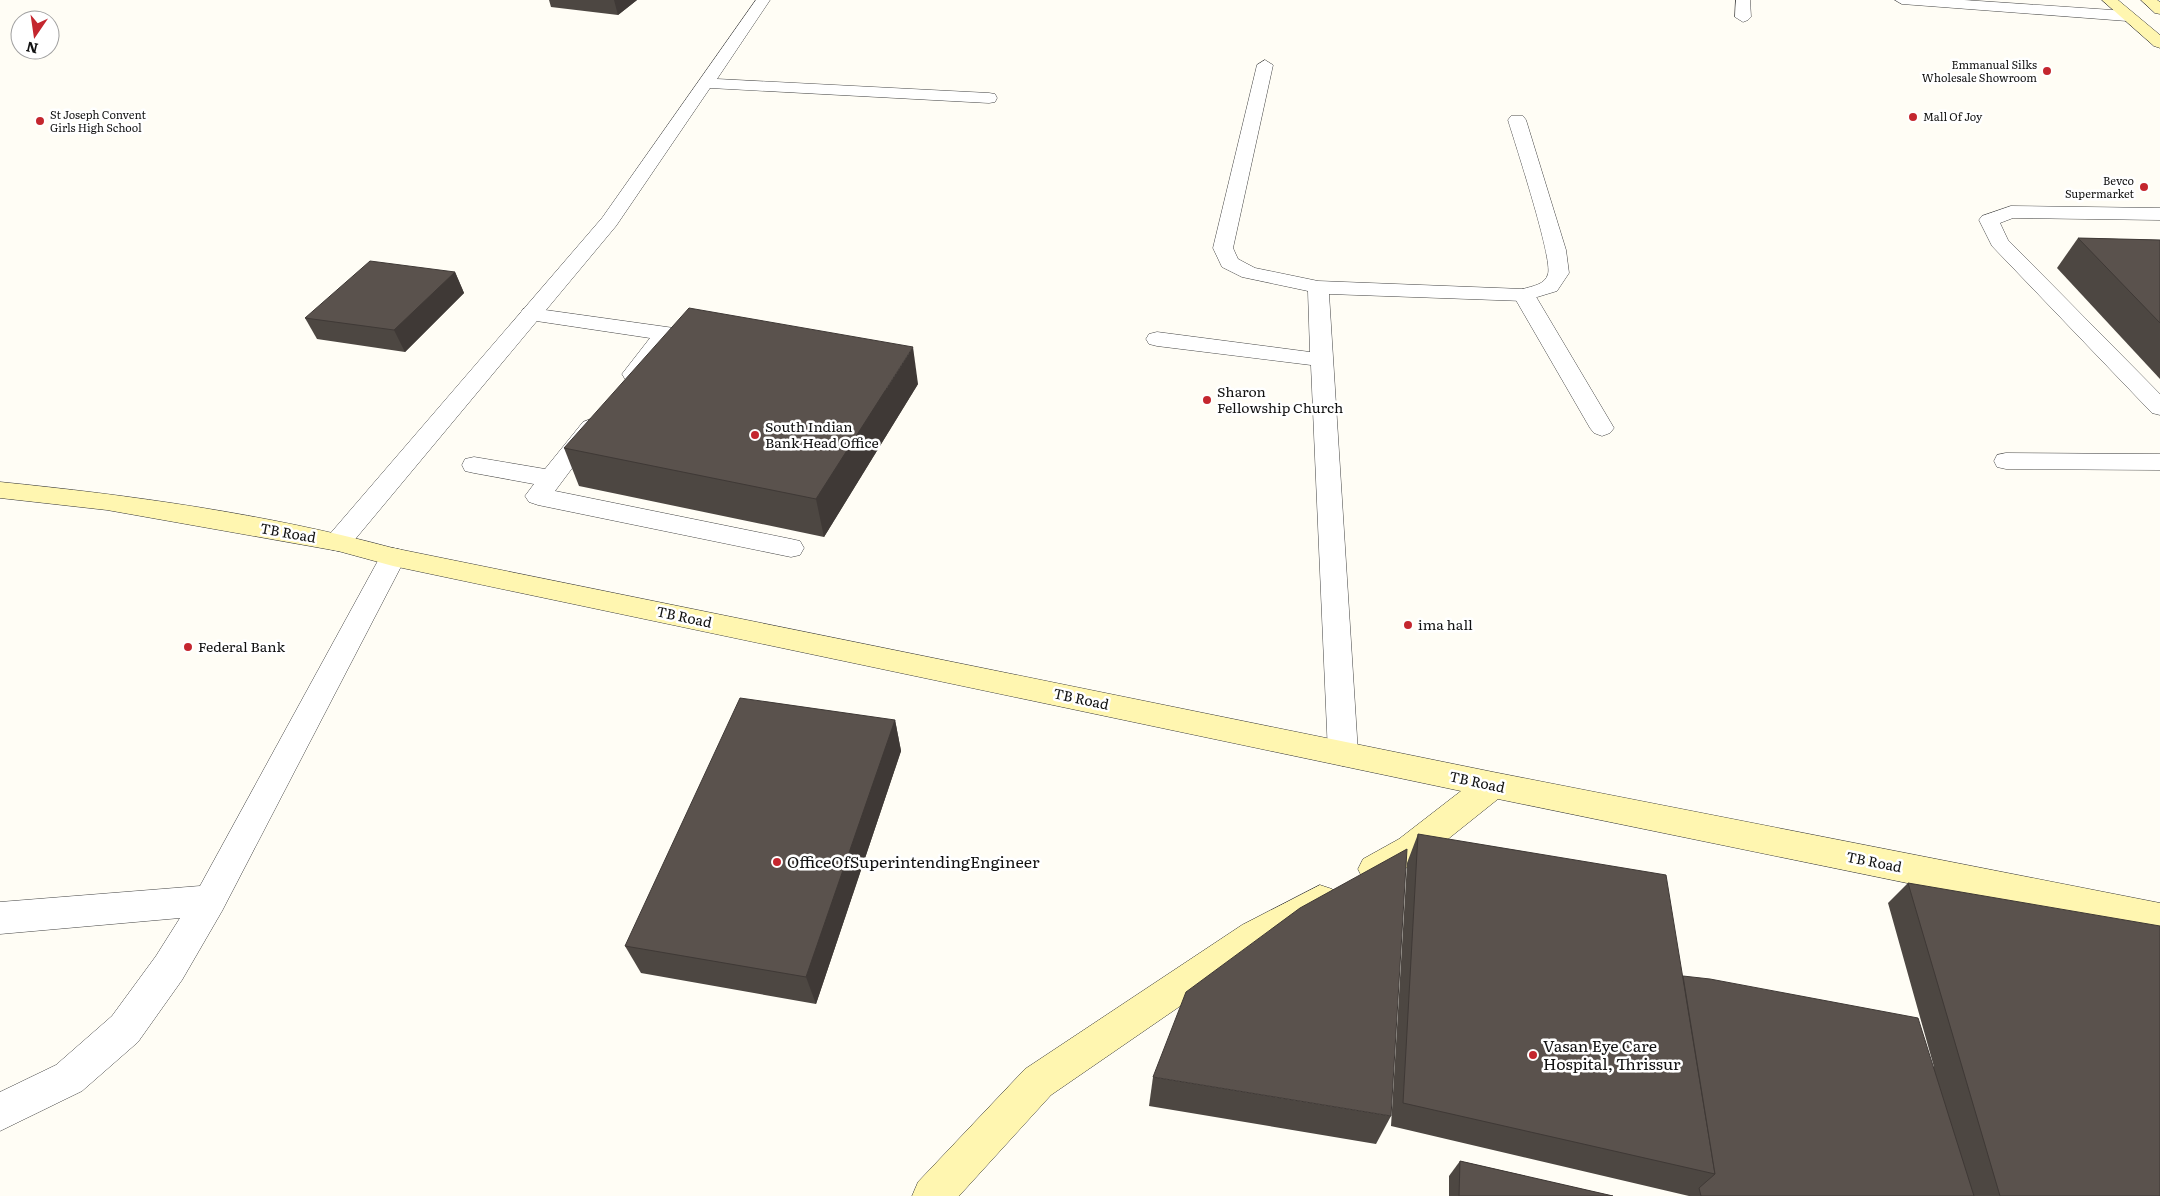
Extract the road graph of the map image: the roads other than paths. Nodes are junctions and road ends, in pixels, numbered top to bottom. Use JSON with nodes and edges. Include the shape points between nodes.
{"nodes":[{"id":1,"x":763,"y":0,"type":"edge"},
{"id":2,"x":1743,"y":0,"type":"edge"},
{"id":3,"x":1902,"y":0,"type":"edge"},
{"id":4,"x":2108,"y":0,"type":"edge"},
{"id":5,"x":2148,"y":0,"type":"edge"},
{"id":6,"x":2160,"y":10,"type":"edge"},
{"id":7,"x":2127,"y":16,"type":"junction"},
{"id":8,"x":1744,"y":17,"type":"dead end"},
{"id":9,"x":2157,"y":38,"type":"edge"},
{"id":10,"x":1265,"y":65,"type":"dead end"},
{"id":11,"x":705,"y":83,"type":"junction"},
{"id":12,"x":989,"y":98,"type":"dead end"},
{"id":13,"x":1517,"y":120,"type":"dead end"},
{"id":14,"x":2160,"y":214,"type":"edge"},
{"id":15,"x":1318,"y":286,"type":"junction"},
{"id":16,"x":1524,"y":295,"type":"junction"},
{"id":17,"x":532,"y":314,"type":"junction"},
{"id":18,"x":665,"y":334,"type":"junction"},
{"id":19,"x":704,"y":339,"type":"edge"},
{"id":20,"x":1157,"y":339,"type":"dead end"},
{"id":21,"x":1322,"y":360,"type":"junction"},
{"id":22,"x":2160,"y":408,"type":"edge"},
{"id":23,"x":1602,"y":428,"type":"dead end"},
{"id":24,"x":2006,"y":461,"type":"dead end"},
{"id":25,"x":2160,"y":462,"type":"edge"},
{"id":26,"x":474,"y":464,"type":"dead end"},
{"id":27,"x":550,"y":478,"type":"junction"},
{"id":28,"x":0,"y":490,"type":"edge"},
{"id":29,"x":338,"y":542,"type":"junction"},
{"id":30,"x":791,"y":548,"type":"dead end"},
{"id":31,"x":393,"y":557,"type":"junction"},
{"id":32,"x":1343,"y":753,"type":"junction"},
{"id":33,"x":1493,"y":785,"type":"junction"},
{"id":34,"x":210,"y":900,"type":"junction"},
{"id":35,"x":0,"y":918,"type":"edge"},
{"id":36,"x":2160,"y":919,"type":"edge"},
{"id":37,"x":0,"y":1112,"type":"edge"},
{"id":38,"x":932,"y":1196,"type":"edge"}],
"edges":[{"from":1,"to":11,"type":"street"},
{"from":2,"to":8,"type":"street"},
{"from":3,"to":7,"type":"street"},
{"from":4,"to":7,"type":"main road"},
{"from":5,"to":6,"type":"main road"},
{"from":7,"to":9,"type":"main road"},
{"from":10,"to":15,"type":"street","via":[[1223,248],[1229,263],[1249,272]]},
{"from":11,"to":12,"type":"street"},
{"from":11,"to":17,"type":"street","via":[[609,222]]},
{"from":13,"to":16,"type":"street","via":[[1556,250],[1559,273],[1550,286]]},
{"from":14,"to":22,"type":"street","via":[[2011,212],[1989,220],[1999,242]]},
{"from":15,"to":16,"type":"street"},
{"from":15,"to":21,"type":"street"},
{"from":16,"to":23,"type":"street"},
{"from":17,"to":18,"type":"street"},
{"from":17,"to":29,"type":"street"},
{"from":18,"to":19,"type":"street"},
{"from":18,"to":27,"type":"street"},
{"from":20,"to":21,"type":"street"},
{"from":21,"to":32,"type":"street"},
{"from":24,"to":25,"type":"street"},
{"from":26,"to":27,"type":"street"},
{"from":27,"to":30,"type":"street","via":[[538,496]]},
{"from":28,"to":29,"type":"main road","name":"TB Road","via":[[107,501]]},
{"from":29,"to":31,"type":"main road","name":"TB Road"},
{"from":31,"to":32,"type":"main road","name":"TB Road"},
{"from":31,"to":34,"type":"street"},
{"from":32,"to":33,"type":"main road","name":"TB Road"},
{"from":33,"to":36,"type":"main road","name":"TB Road"},
{"from":33,"to":38,"type":"main road","via":[[1411,849],[1254,936],[1038,1082]]},
{"from":34,"to":35,"type":"street"},
{"from":34,"to":37,"type":"street","via":[[169,968],[125,1029],[69,1078]]}]}
